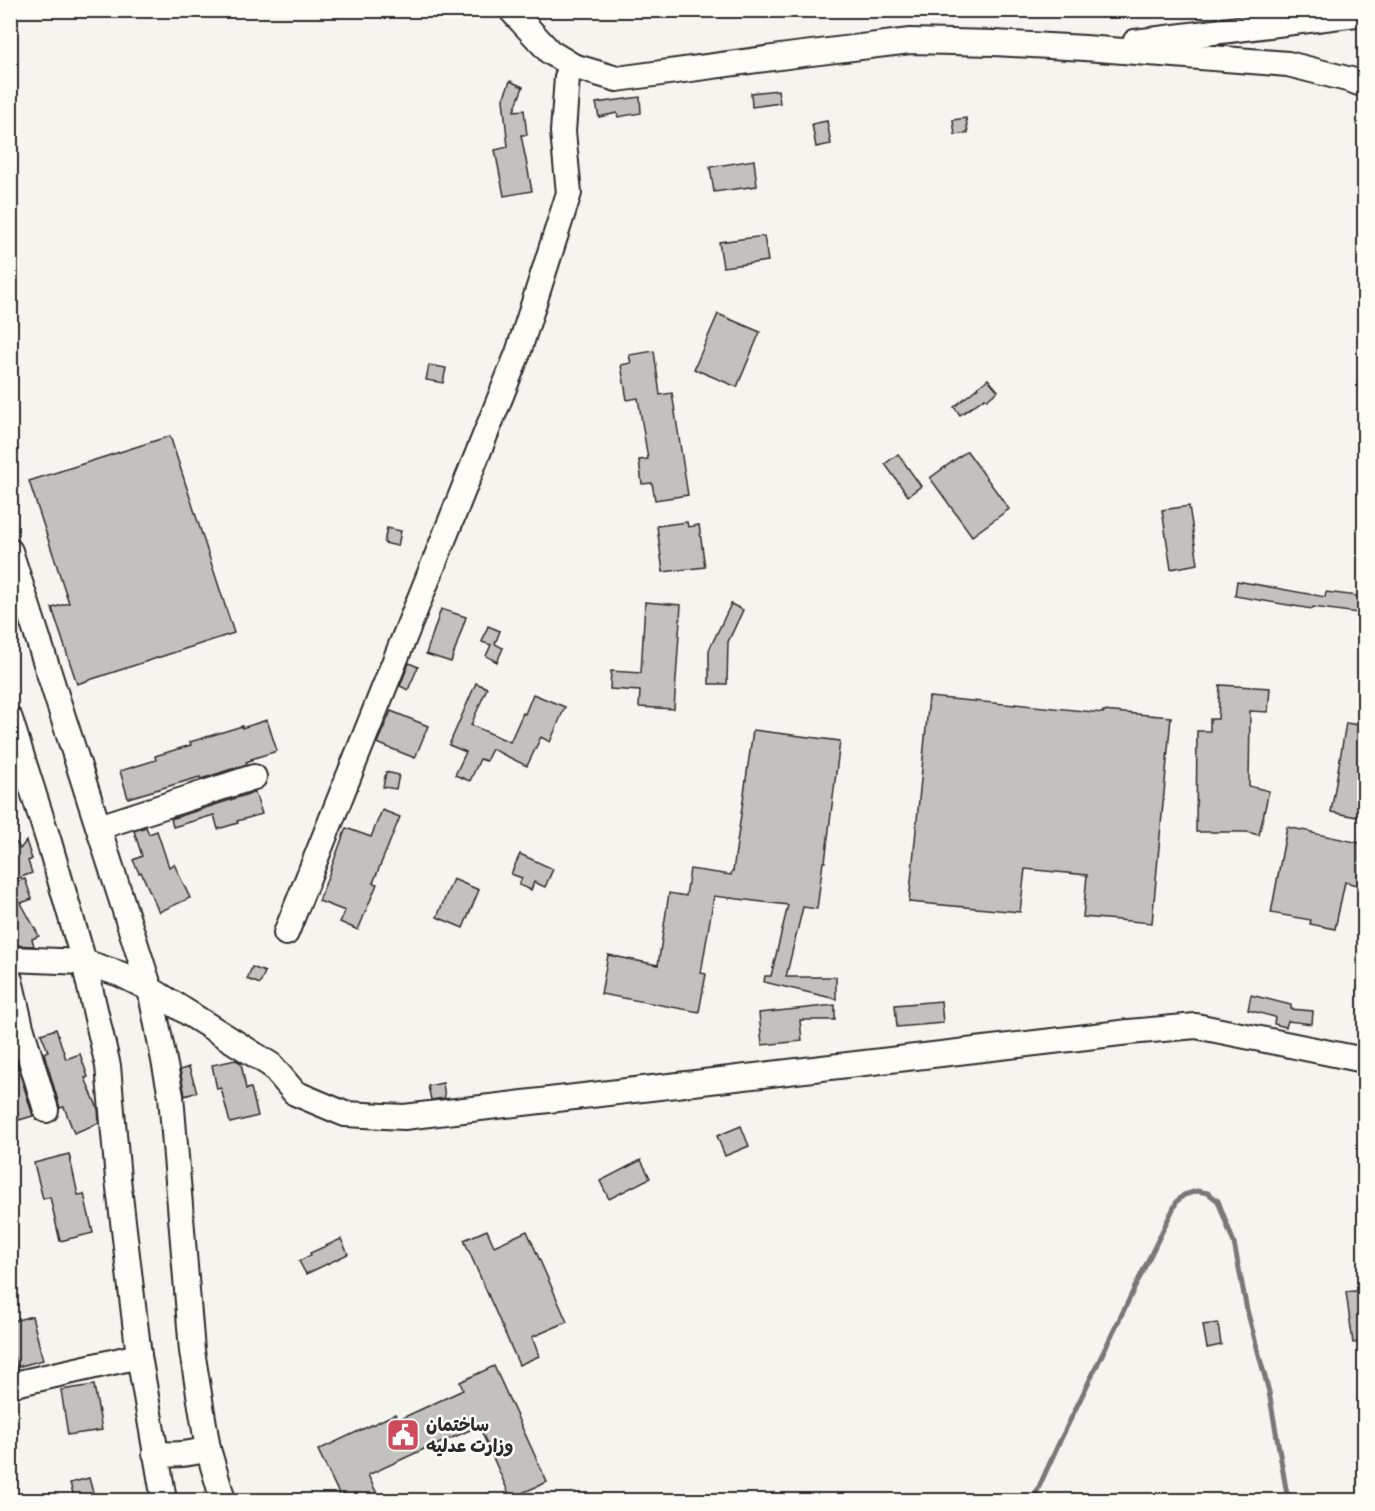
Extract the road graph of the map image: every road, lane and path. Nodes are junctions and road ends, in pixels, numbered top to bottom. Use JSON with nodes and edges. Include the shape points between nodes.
{"nodes":[{"id":1,"x":511,"y":10,"type":"edge"},
{"id":2,"x":1365,"y":13,"type":"edge"},
{"id":3,"x":1085,"y":48,"type":"junction"},
{"id":4,"x":573,"y":66,"type":"junction"},
{"id":5,"x":1365,"y":85,"type":"edge"},
{"id":6,"x":10,"y":551,"type":"edge"},
{"id":7,"x":10,"y":719,"type":"edge"},
{"id":8,"x":254,"y":777,"type":"dead end"},
{"id":9,"x":99,"y":827,"type":"junction"},
{"id":10,"x":286,"y":933,"type":"dead end"},
{"id":11,"x":10,"y":959,"type":"edge"},
{"id":12,"x":84,"y":962,"type":"junction"},
{"id":13,"x":10,"y":980,"type":"edge"},
{"id":14,"x":150,"y":989,"type":"junction"},
{"id":15,"x":1365,"y":1060,"type":"edge"},
{"id":16,"x":46,"y":1110,"type":"dead end"},
{"id":17,"x":139,"y":1356,"type":"junction"},
{"id":18,"x":10,"y":1385,"type":"edge"},
{"id":19,"x":208,"y":1449,"type":"junction"},
{"id":20,"x":155,"y":1453,"type":"junction"},
{"id":21,"x":164,"y":1500,"type":"edge"},
{"id":22,"x":223,"y":1500,"type":"edge"}],
"edges":[{"from":1,"to":4,"type":"street","via":[[550,52]]},
{"from":2,"to":3,"type":"street"},
{"from":3,"to":4,"type":"street","via":[[910,41],[617,79]]},
{"from":3,"to":5,"type":"street","via":[[1288,64]]},
{"from":4,"to":10,"type":"street","via":[[567,77],[563,132],[569,193],[518,353]]},
{"from":6,"to":9,"type":"street"},
{"from":7,"to":12,"type":"street"},
{"from":8,"to":9,"type":"street"},
{"from":9,"to":14,"type":"street"},
{"from":11,"to":12,"type":"street"},
{"from":12,"to":14,"type":"street"},
{"from":12,"to":17,"type":"street","via":[[108,1066]]},
{"from":13,"to":16,"type":"street"},
{"from":14,"to":15,"type":"street","via":[[271,1065],[295,1093],[345,1114],[404,1117],[1196,1026]]},
{"from":14,"to":19,"type":"street","via":[[171,1096],[192,1351]]},
{"from":17,"to":18,"type":"street"},
{"from":17,"to":20,"type":"street"},
{"from":19,"to":20,"type":"street","via":[[189,1454]]},
{"from":19,"to":22,"type":"street"},
{"from":20,"to":21,"type":"street"}]}
